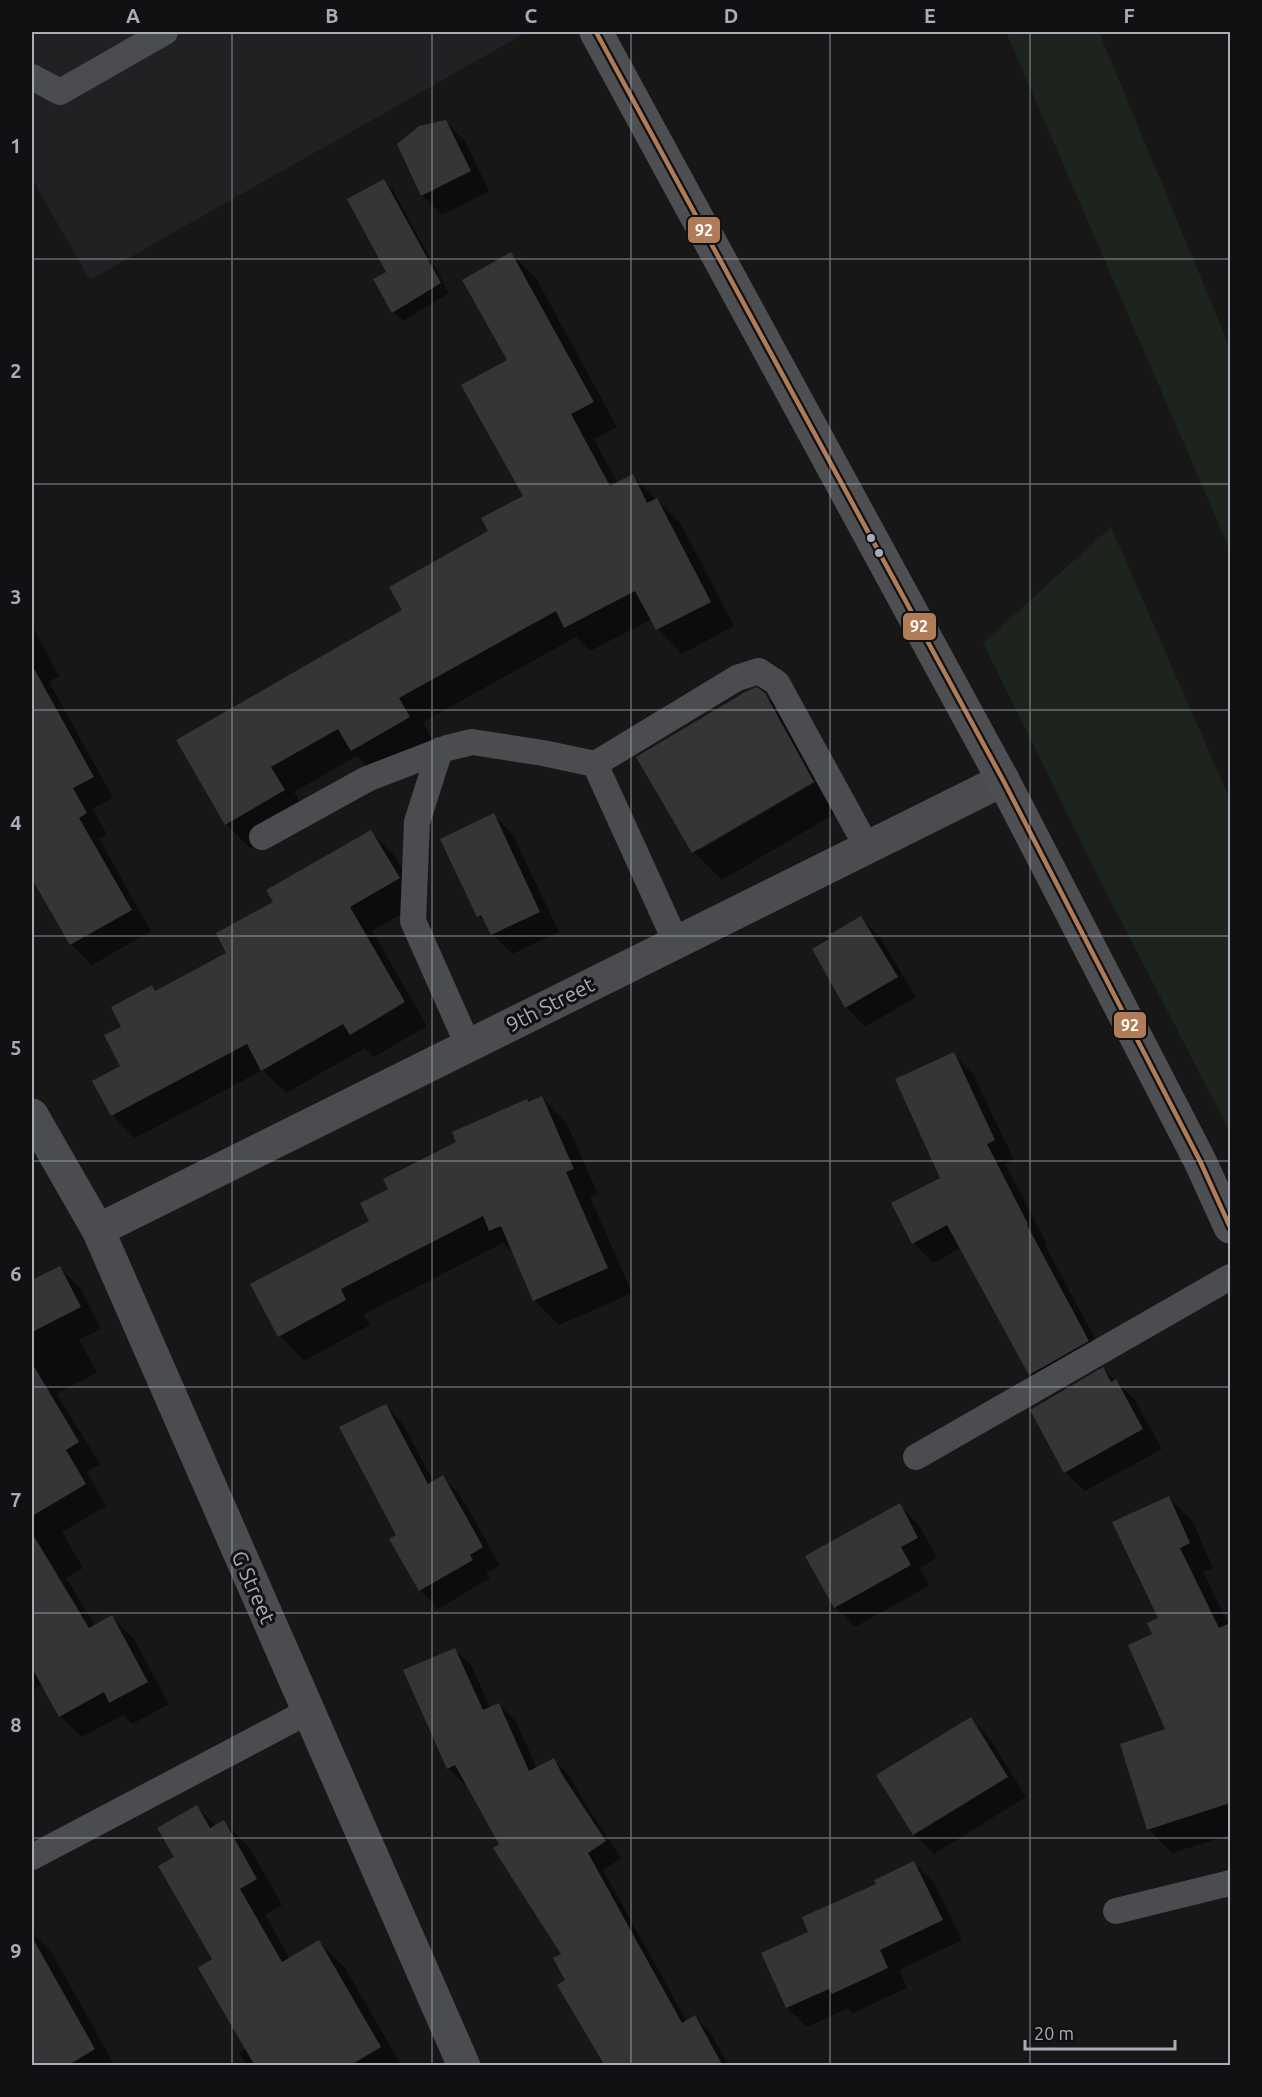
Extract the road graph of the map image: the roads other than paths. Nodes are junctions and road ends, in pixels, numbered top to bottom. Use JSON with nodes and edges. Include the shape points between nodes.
{"nodes":[{"id":1,"x":165,"y":32,"type":"edge"},
{"id":2,"x":596,"y":32,"type":"edge"},
{"id":3,"x":32,"y":77,"type":"edge"},
{"id":4,"x":440,"y":750,"type":"junction"},
{"id":5,"x":595,"y":764,"type":"junction"},
{"id":6,"x":1003,"y":780,"type":"junction"},
{"id":7,"x":262,"y":837,"type":"dead end"},
{"id":8,"x":867,"y":847,"type":"junction"},
{"id":9,"x":676,"y":942,"type":"junction"},
{"id":10,"x":468,"y":1046,"type":"junction"},
{"id":11,"x":32,"y":1115,"type":"edge"},
{"id":12,"x":1230,"y":1227,"type":"edge"},
{"id":13,"x":98,"y":1230,"type":"junction"},
{"id":14,"x":1230,"y":1276,"type":"edge"},
{"id":15,"x":916,"y":1457,"type":"dead end"},
{"id":16,"x":309,"y":1711,"type":"junction"},
{"id":17,"x":32,"y":1857,"type":"edge"},
{"id":18,"x":1230,"y":1883,"type":"edge"},
{"id":19,"x":1116,"y":1911,"type":"dead end"},
{"id":20,"x":464,"y":2066,"type":"edge"}],
"edges":[{"from":1,"to":3,"type":"lane","via":[[60,92]]},
{"from":2,"to":6,"type":"main road"},
{"from":4,"to":5,"type":"lane","via":[[472,742]]},
{"from":4,"to":7,"type":"lane","via":[[367,779]]},
{"from":4,"to":10,"type":"lane","via":[[417,822],[413,921]]},
{"from":5,"to":8,"type":"lane","via":[[737,678],[759,671],[777,683]]},
{"from":5,"to":9,"type":"lane"},
{"from":6,"to":8,"type":"street","name":"9th Street"},
{"from":6,"to":12,"type":"main road","via":[[1200,1161]]},
{"from":8,"to":9,"type":"street","name":"9th Street"},
{"from":9,"to":10,"type":"street","name":"9th Street"},
{"from":10,"to":13,"type":"street","name":"9th Street"},
{"from":11,"to":13,"type":"street","name":"G Street"},
{"from":13,"to":16,"type":"street","name":"G Street"},
{"from":14,"to":15,"type":"lane"},
{"from":16,"to":17,"type":"lane"},
{"from":16,"to":20,"type":"street","name":"G Street"},
{"from":18,"to":19,"type":"lane"}]}
